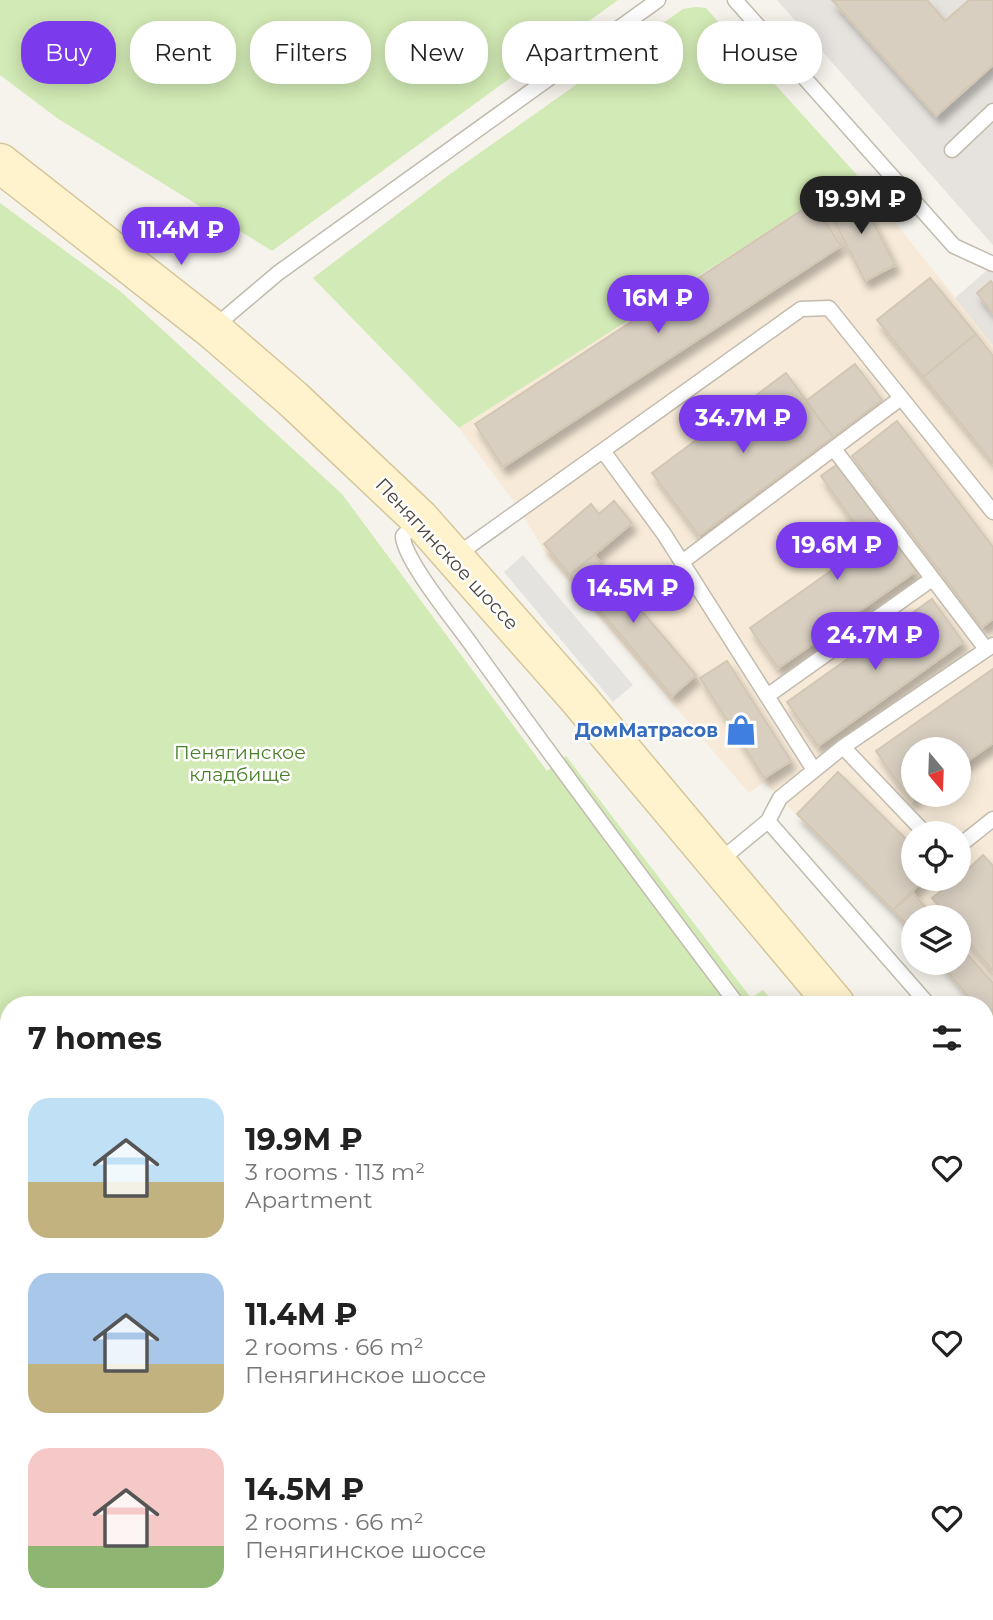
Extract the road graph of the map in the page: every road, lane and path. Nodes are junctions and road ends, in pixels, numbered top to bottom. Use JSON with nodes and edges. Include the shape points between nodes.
{"nodes":[{"id":1,"x":658,"y":0,"type":"edge"},
{"id":2,"x":735,"y":0,"type":"edge"},
{"id":3,"x":993,"y":111,"type":"edge"},
{"id":4,"x":951,"y":150,"type":"dead end"},
{"id":5,"x":0,"y":163,"type":"edge"},
{"id":6,"x":993,"y":264,"type":"edge"},
{"id":7,"x":212,"y":329,"type":"junction"},
{"id":8,"x":901,"y":398,"type":"junction"},
{"id":9,"x":834,"y":449,"type":"junction"},
{"id":10,"x":603,"y":451,"type":"junction"},
{"id":11,"x":993,"y":512,"type":"edge"},
{"id":12,"x":420,"y":519,"type":"junction"},
{"id":13,"x":454,"y":557,"type":"junction"},
{"id":14,"x":682,"y":562,"type":"junction"},
{"id":15,"x":932,"y":579,"type":"junction"},
{"id":16,"x":989,"y":647,"type":"edge"},
{"id":17,"x":767,"y":696,"type":"junction"},
{"id":18,"x":843,"y":747,"type":"junction"},
{"id":19,"x":814,"y":771,"type":"junction"},
{"id":20,"x":993,"y":819,"type":"edge"},
{"id":21,"x":768,"y":821,"type":"junction"},
{"id":22,"x":914,"y":821,"type":"edge"},
{"id":23,"x":971,"y":836,"type":"edge"},
{"id":24,"x":717,"y":863,"type":"junction"},
{"id":25,"x":731,"y":996,"type":"edge"},
{"id":26,"x":828,"y":996,"type":"edge"},
{"id":27,"x":921,"y":996,"type":"edge"}],
"edges":[{"from":1,"to":7,"type":"lane","via":[[278,272]]},
{"from":2,"to":6,"type":"lane","via":[[954,246]]},
{"from":3,"to":4,"type":"lane"},
{"from":5,"to":7,"type":"main road","name":"Пенягинское шоссе"},
{"from":7,"to":12,"type":"main road","name":"Пенягинское шоссе"},
{"from":8,"to":9,"type":"lane"},
{"from":8,"to":10,"type":"lane","via":[[828,308],[801,309]]},
{"from":8,"to":11,"type":"lane"},
{"from":9,"to":14,"type":"lane"},
{"from":9,"to":15,"type":"lane"},
{"from":10,"to":13,"type":"lane"},
{"from":10,"to":14,"type":"lane"},
{"from":12,"to":13,"type":"main road","name":"Пенягинское шоссе"},
{"from":12,"to":25,"type":"lane","via":[[403,536],[403,545],[423,576],[551,757]]},
{"from":13,"to":24,"type":"main road","name":"Пенягинское шоссе"},
{"from":14,"to":17,"type":"lane"},
{"from":15,"to":16,"type":"lane"},
{"from":15,"to":17,"type":"lane"},
{"from":16,"to":18,"type":"lane"},
{"from":17,"to":19,"type":"lane"},
{"from":18,"to":19,"type":"lane"},
{"from":18,"to":22,"type":"lane"},
{"from":19,"to":21,"type":"lane","via":[[780,798]]},
{"from":20,"to":23,"type":"lane"},
{"from":21,"to":24,"type":"lane"},
{"from":21,"to":27,"type":"lane"},
{"from":24,"to":26,"type":"main road","name":"Пенягинское шоссе"}]}
